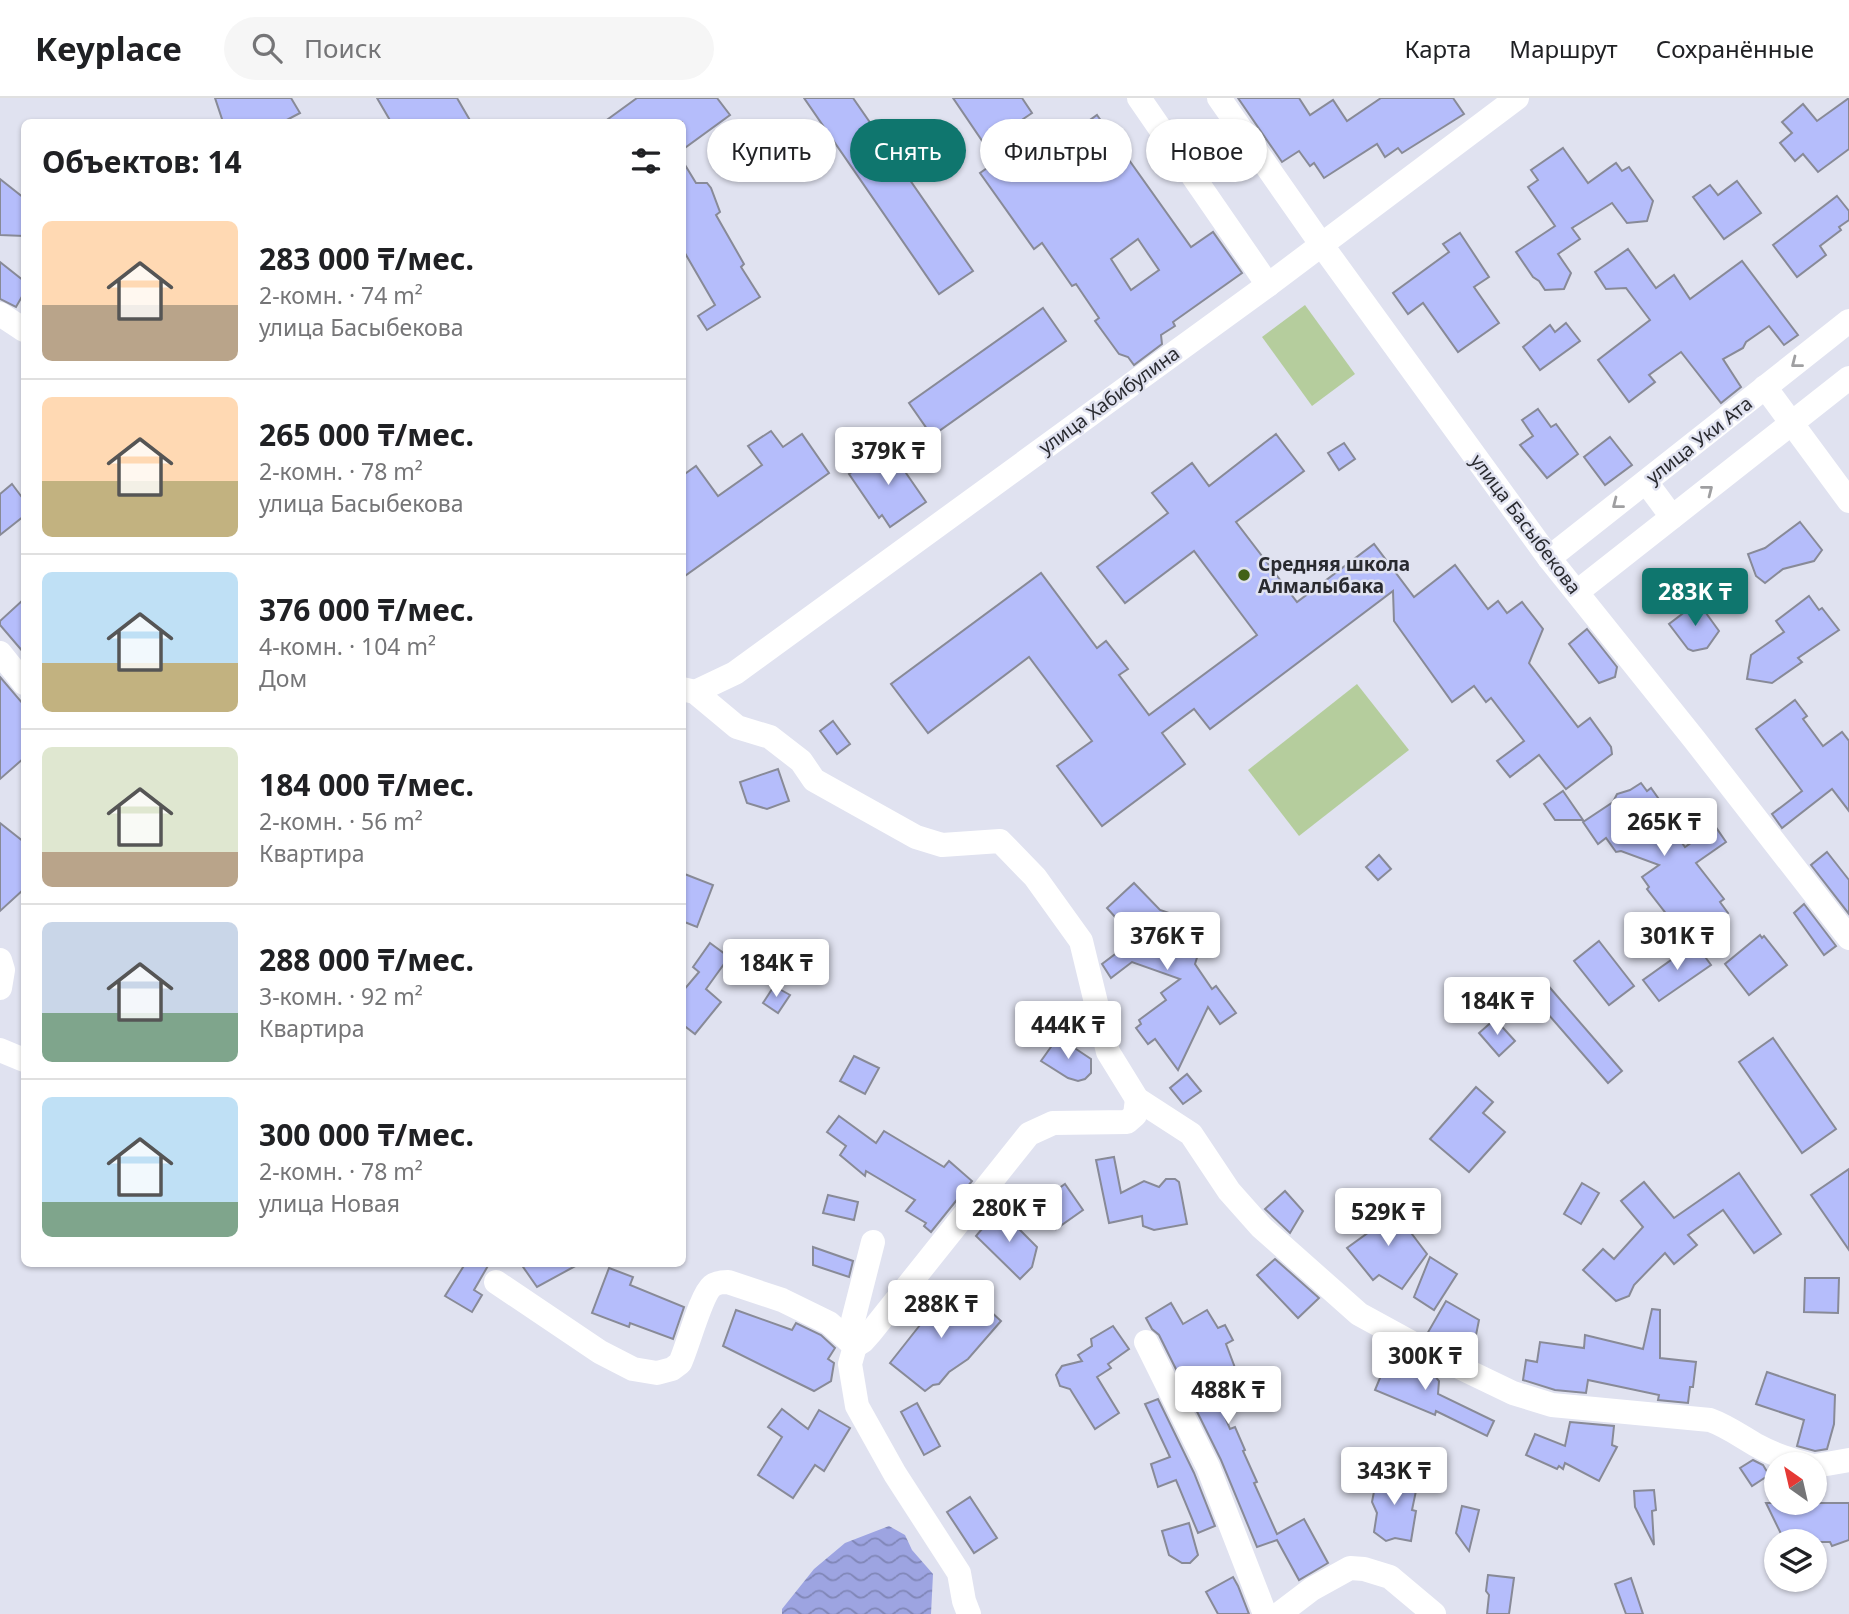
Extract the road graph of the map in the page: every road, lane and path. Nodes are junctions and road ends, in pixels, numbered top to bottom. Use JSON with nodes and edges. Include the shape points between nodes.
{"nodes":[{"id":1,"x":1139,"y":98,"type":"edge"},
{"id":2,"x":1219,"y":98,"type":"edge"},
{"id":3,"x":1517,"y":98,"type":"edge"},
{"id":4,"x":1321,"y":244,"type":"junction"},
{"id":5,"x":1268,"y":285,"type":"junction"},
{"id":6,"x":0,"y":314,"type":"edge"},
{"id":7,"x":1849,"y":321,"type":"edge"},
{"id":8,"x":21,"y":328,"type":"edge"},
{"id":9,"x":1849,"y":378,"type":"edge"},
{"id":10,"x":1765,"y":387,"type":"junction"},
{"id":11,"x":1793,"y":424,"type":"junction"},
{"id":12,"x":1646,"y":482,"type":"junction"},
{"id":13,"x":1849,"y":501,"type":"edge"},
{"id":14,"x":1672,"y":517,"type":"junction"},
{"id":15,"x":1549,"y":558,"type":"junction"},
{"id":16,"x":1577,"y":592,"type":"junction"},
{"id":17,"x":0,"y":653,"type":"edge"},
{"id":18,"x":21,"y":679,"type":"edge"},
{"id":19,"x":689,"y":691,"type":"edge"},
{"id":20,"x":1849,"y":939,"type":"edge"},
{"id":21,"x":1,"y":960,"type":"edge"},
{"id":22,"x":0,"y":988,"type":"edge"},
{"id":23,"x":0,"y":1050,"type":"edge"},
{"id":24,"x":21,"y":1059,"type":"edge"},
{"id":25,"x":1137,"y":1099,"type":"junction"},
{"id":26,"x":1127,"y":1122,"type":"junction"},
{"id":27,"x":1176,"y":1124,"type":"junction"},
{"id":28,"x":873,"y":1242,"type":"dead end"},
{"id":29,"x":496,"y":1282,"type":"dead end"},
{"id":30,"x":1146,"y":1342,"type":"dead end"},
{"id":31,"x":852,"y":1343,"type":"junction"},
{"id":32,"x":1774,"y":1452,"type":"edge"},
{"id":33,"x":1849,"y":1460,"type":"edge"},
{"id":34,"x":1827,"y":1463,"type":"edge"},
{"id":35,"x":969,"y":1614,"type":"edge"},
{"id":36,"x":1265,"y":1614,"type":"edge"},
{"id":37,"x":1279,"y":1614,"type":"edge"},
{"id":38,"x":1434,"y":1614,"type":"edge"}],
"edges":[{"from":1,"to":5,"type":"street"},
{"from":2,"to":4,"type":"street","name":"улица Басыбекова"},
{"from":3,"to":4,"type":"street","name":"улица Хабибулина"},
{"from":4,"to":5,"type":"street","name":"улица Хабибулина"},
{"from":4,"to":15,"type":"street","name":"улица Басыбекова"},
{"from":5,"to":19,"type":"street","name":"улица Хабибулина","via":[[735,673]]},
{"from":6,"to":8,"type":"street"},
{"from":7,"to":10,"type":"street","name":"улица Уки Ата","one_way":true},
{"from":9,"to":11,"type":"street"},
{"from":10,"to":11,"type":"street"},
{"from":10,"to":12,"type":"street","name":"улица Уки Ата"},
{"from":11,"to":13,"type":"street"},
{"from":14,"to":11,"type":"street","one_way":true},
{"from":12,"to":14,"type":"street"},
{"from":12,"to":15,"type":"street","name":"улица Уки Ата","one_way":true},
{"from":14,"to":16,"type":"street"},
{"from":15,"to":16,"type":"street","name":"улица Басыбекова"},
{"from":16,"to":20,"type":"street","name":"улица Басыбекова"},
{"from":17,"to":18,"type":"street"},
{"from":19,"to":25,"type":"street","via":[[737,727],[770,737],[801,761],[814,780],[916,837],[942,845],[1000,841],[1035,877],[1081,941],[1108,1052]]},
{"from":21,"to":22,"type":"street"},
{"from":23,"to":24,"type":"street"},
{"from":25,"to":26,"type":"street","via":[[1135,1115]]},
{"from":25,"to":27,"type":"street"},
{"from":26,"to":27,"type":"street"},
{"from":26,"to":31,"type":"street","via":[[1053,1123],[1029,1134],[871,1332],[863,1341]]},
{"from":27,"to":32,"type":"street","via":[[1191,1134],[1229,1191],[1261,1227],[1359,1314],[1513,1393],[1552,1405],[1710,1420]]},
{"from":28,"to":31,"type":"street"},
{"from":29,"to":31,"type":"street","via":[[633,1369],[657,1373],[680,1363],[703,1301],[710,1287],[720,1282],[782,1300],[829,1323]]},
{"from":30,"to":36,"type":"street","via":[[1208,1467]]},
{"from":31,"to":35,"type":"street","via":[[850,1364],[858,1406],[895,1474],[959,1573]]},
{"from":33,"to":34,"type":"street"},
{"from":37,"to":38,"type":"street","via":[[1350,1568],[1390,1577]]}]}
